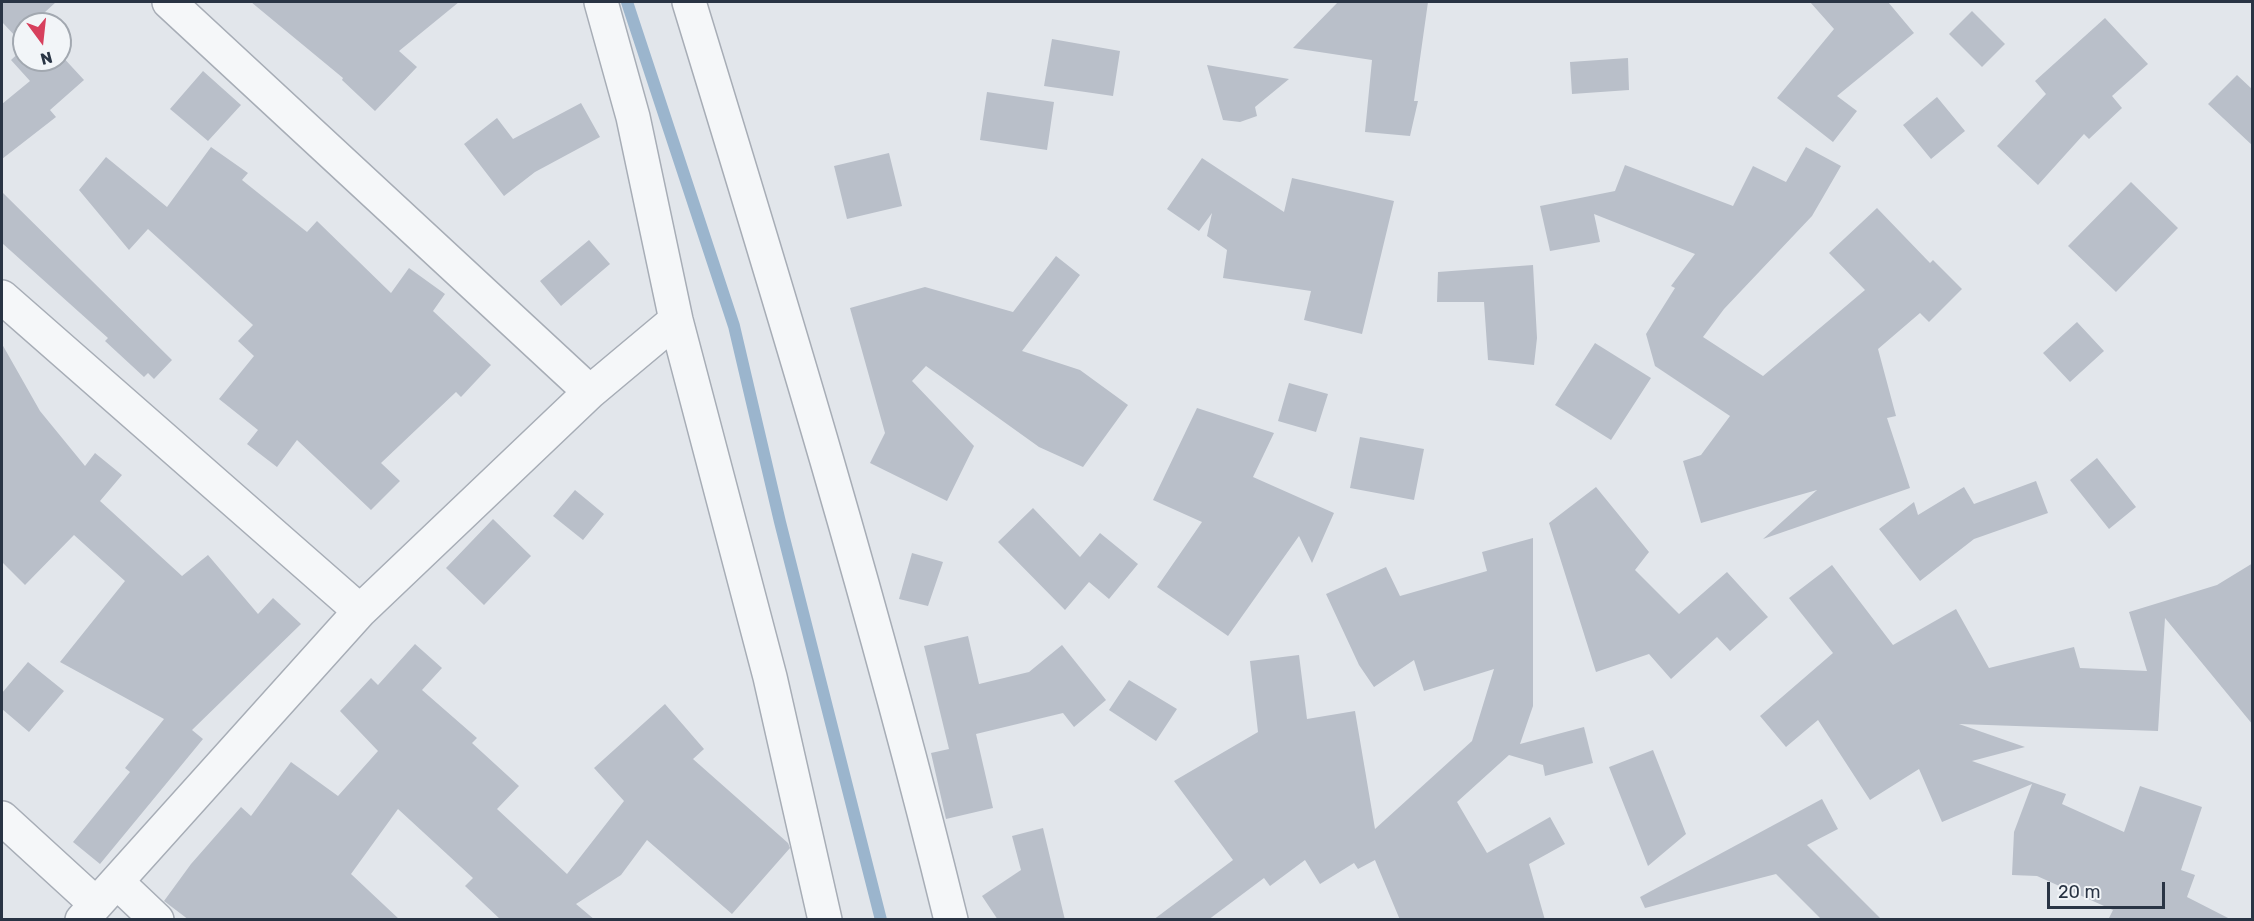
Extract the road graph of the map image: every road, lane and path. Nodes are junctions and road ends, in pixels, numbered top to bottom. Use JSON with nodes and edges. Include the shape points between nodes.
{"nodes":[{"id":1,"x":169,"y":2,"type":"edge"},
{"id":2,"x":600,"y":2,"type":"edge"},
{"id":3,"x":689,"y":2,"type":"edge"},
{"id":4,"x":2,"y":297,"type":"edge"},
{"id":5,"x":676,"y":320,"type":"junction"},
{"id":6,"x":590,"y":392,"type":"junction"},
{"id":7,"x":360,"y":611,"type":"junction"},
{"id":8,"x":2,"y":818,"type":"edge"},
{"id":9,"x":98,"y":902,"type":"edge"},
{"id":10,"x":157,"y":920,"type":"edge"},
{"id":11,"x":825,"y":920,"type":"edge"},
{"id":12,"x":951,"y":920,"type":"edge"}],
"edges":[{"from":1,"to":6,"type":"street"},
{"from":2,"to":5,"type":"street","via":[[633,117]]},
{"from":3,"to":12,"type":"street","via":[[899,711]]},
{"from":4,"to":7,"type":"street"},
{"from":5,"to":6,"type":"street"},
{"from":5,"to":11,"type":"street","via":[[770,677]]},
{"from":6,"to":7,"type":"street"},
{"from":7,"to":9,"type":"street"},
{"from":8,"to":9,"type":"street"},
{"from":9,"to":10,"type":"street"}]}
